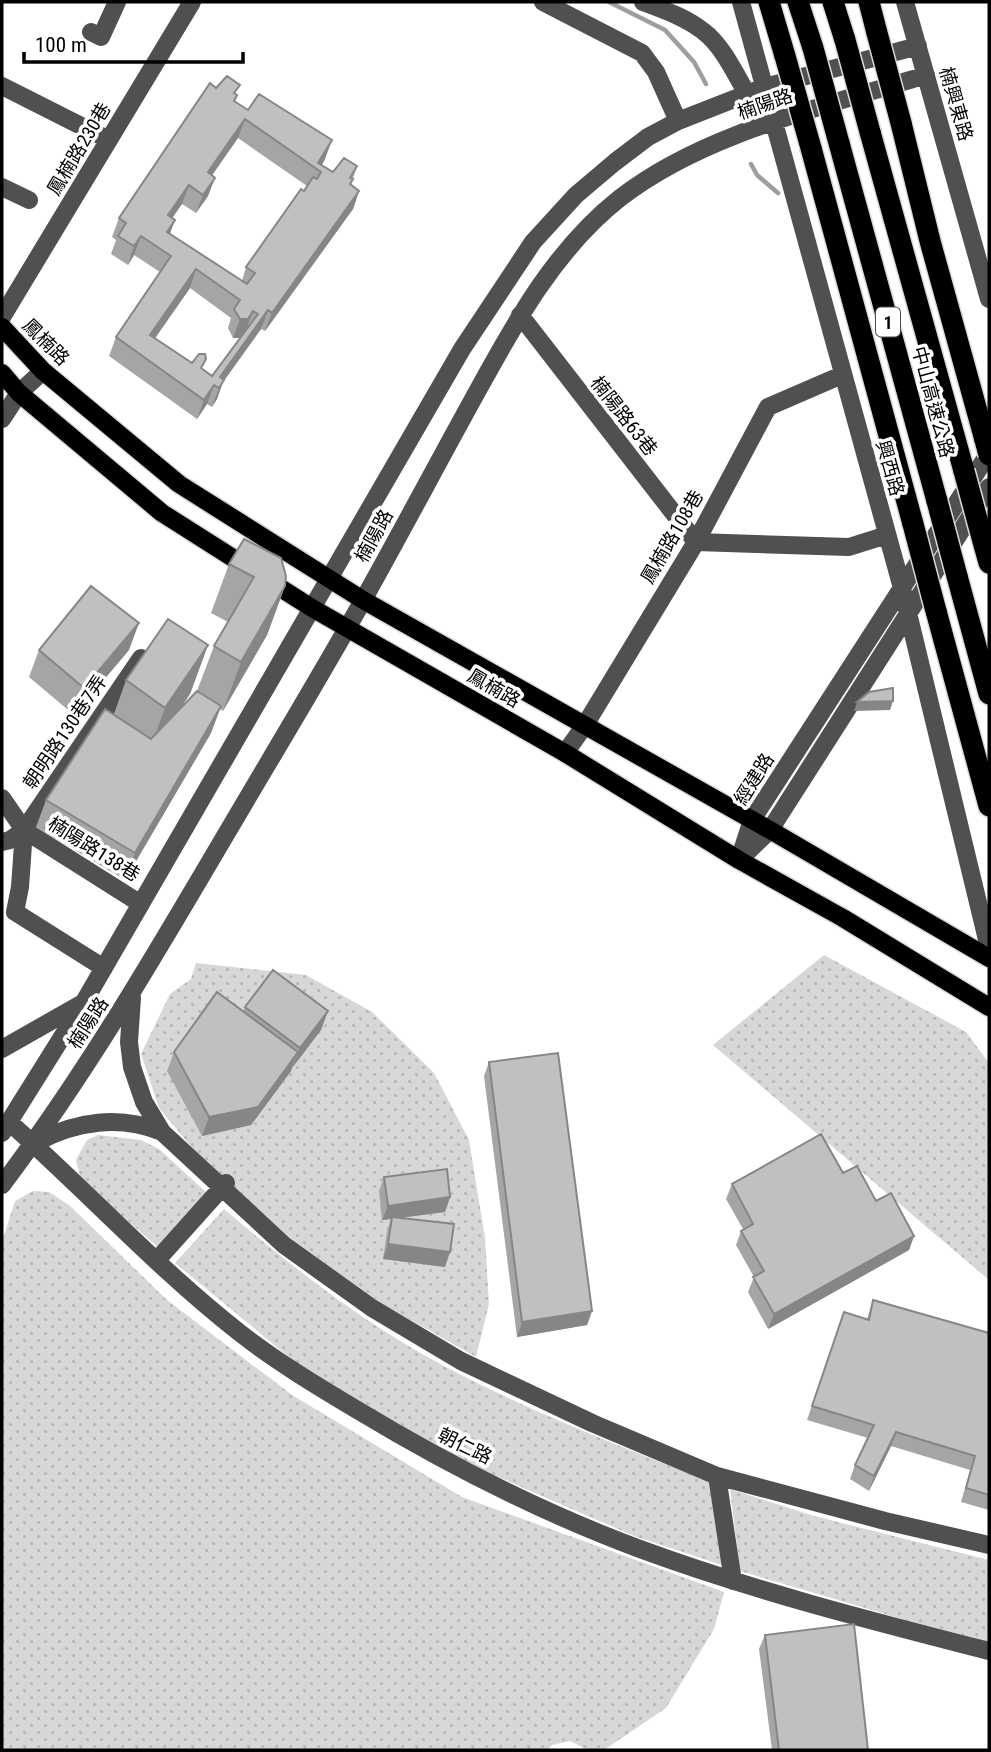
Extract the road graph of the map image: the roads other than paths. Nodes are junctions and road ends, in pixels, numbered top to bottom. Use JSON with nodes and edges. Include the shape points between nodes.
{"nodes":[{"id":1,"x":117,"y":2,"type":"edge"},
{"id":2,"x":192,"y":2,"type":"edge"},
{"id":3,"x":543,"y":2,"type":"edge"},
{"id":4,"x":643,"y":2,"type":"edge"},
{"id":5,"x":741,"y":2,"type":"edge"},
{"id":6,"x":769,"y":2,"type":"edge"},
{"id":7,"x":799,"y":2,"type":"edge"},
{"id":8,"x":833,"y":2,"type":"edge"},
{"id":9,"x":869,"y":2,"type":"edge"},
{"id":10,"x":905,"y":2,"type":"edge"},
{"id":11,"x":91,"y":32,"type":"dead end"},
{"id":12,"x":918,"y":46,"type":"junction"},
{"id":13,"x":926,"y":75,"type":"junction"},
{"id":14,"x":2,"y":86,"type":"edge"},
{"id":15,"x":765,"y":87,"type":"junction"},
{"id":16,"x":747,"y":94,"type":"junction"},
{"id":17,"x":678,"y":121,"type":"junction"},
{"id":18,"x":775,"y":122,"type":"junction"},
{"id":19,"x":109,"y":140,"type":"junction"},
{"id":20,"x":2,"y":187,"type":"edge"},
{"id":21,"x":29,"y":200,"type":"dead end"},
{"id":22,"x":989,"y":299,"type":"edge"},
{"id":23,"x":520,"y":316,"type":"junction"},
{"id":24,"x":2,"y":317,"type":"edge"},
{"id":25,"x":2,"y":327,"type":"edge"},
{"id":26,"x":43,"y":372,"type":"junction"},
{"id":27,"x":2,"y":373,"type":"edge"},
{"id":28,"x":842,"y":375,"type":"junction"},
{"id":29,"x":19,"y":393,"type":"junction"},
{"id":30,"x":2,"y":419,"type":"edge"},
{"id":31,"x":988,"y":449,"type":"edge"},
{"id":32,"x":989,"y":487,"type":"edge"},
{"id":33,"x":887,"y":534,"type":"junction"},
{"id":34,"x":696,"y":542,"type":"junction"},
{"id":35,"x":987,"y":554,"type":"edge"},
{"id":36,"x":330,"y":580,"type":"junction"},
{"id":37,"x":902,"y":587,"type":"junction"},
{"id":38,"x":363,"y":600,"type":"junction"},
{"id":39,"x":312,"y":608,"type":"junction"},
{"id":40,"x":908,"y":615,"type":"junction"},
{"id":41,"x":347,"y":628,"type":"junction"},
{"id":42,"x":141,"y":658,"type":"edge"},
{"id":43,"x":989,"y":694,"type":"edge"},
{"id":44,"x":585,"y":725,"type":"junction"},
{"id":45,"x":565,"y":753,"type":"junction"},
{"id":46,"x":2,"y":798,"type":"edge"},
{"id":47,"x":989,"y":806,"type":"edge"},
{"id":48,"x":752,"y":820,"type":"junction"},
{"id":49,"x":24,"y":830,"type":"junction"},
{"id":50,"x":770,"y":830,"type":"junction"},
{"id":51,"x":2,"y":842,"type":"edge"},
{"id":52,"x":739,"y":860,"type":"junction"},
{"id":53,"x":141,"y":904,"type":"junction"},
{"id":54,"x":989,"y":948,"type":"edge"},
{"id":55,"x":989,"y":958,"type":"edge"},
{"id":56,"x":104,"y":968,"type":"junction"},
{"id":57,"x":132,"y":995,"type":"junction"},
{"id":58,"x":84,"y":1002,"type":"junction"},
{"id":59,"x":989,"y":1007,"type":"edge"},
{"id":60,"x":2,"y":1049,"type":"edge"},
{"id":61,"x":4,"y":1126,"type":"edge"},
{"id":62,"x":162,"y":1132,"type":"junction"},
{"id":63,"x":33,"y":1143,"type":"junction"},
{"id":64,"x":2,"y":1185,"type":"edge"},
{"id":65,"x":223,"y":1185,"type":"junction"},
{"id":66,"x":157,"y":1260,"type":"junction"},
{"id":67,"x":718,"y":1476,"type":"junction"},
{"id":68,"x":989,"y":1545,"type":"edge"},
{"id":69,"x":733,"y":1581,"type":"junction"},
{"id":70,"x":989,"y":1650,"type":"edge"}],
"edges":[{"from":1,"to":11,"type":"street","via":[[101,37]]},
{"from":2,"to":19,"type":"street","name":"鳳楠路230巷"},
{"from":3,"to":17,"type":"street","via":[[642,53]]},
{"from":4,"to":16,"type":"street","via":[[705,32]]},
{"from":5,"to":15,"type":"street","name":"興西路"},
{"from":6,"to":47,"type":"highway","bridge":true},
{"from":7,"to":43,"type":"highway","name":"中山高速公路","number":"1","bridge":true},
{"from":8,"to":35,"type":"highway","name":"中山高速公路","number":"1","bridge":true},
{"from":9,"to":31,"type":"highway","bridge":true},
{"from":10,"to":12,"type":"street","name":"楠興東路"},
{"from":12,"to":13,"type":"street","name":"楠興東路"},
{"from":12,"to":15,"type":"street","name":"楠陽路"},
{"from":13,"to":18,"type":"street","name":"楠陽路"},
{"from":13,"to":22,"type":"street","name":"楠興東路"},
{"from":14,"to":19,"type":"street"},
{"from":15,"to":16,"type":"street","name":"楠陽路"},
{"from":15,"to":18,"type":"street","name":"興西路"},
{"from":16,"to":17,"type":"street","name":"楠陽路"},
{"from":17,"to":36,"type":"street","name":"楠陽路","via":[[615,162],[576,195],[533,242],[462,349]]},
{"from":18,"to":23,"type":"street","name":"楠陽路","via":[[675,161],[626,193],[591,223]]},
{"from":18,"to":28,"type":"street","name":"興西路"},
{"from":19,"to":24,"type":"street","name":"鳳楠路230巷"},
{"from":20,"to":21,"type":"street"},
{"from":23,"to":34,"type":"street","name":"楠陽路63巷"},
{"from":23,"to":38,"type":"street","name":"楠陽路"},
{"from":25,"to":26,"type":"main road","name":"鳳楠路"},
{"from":26,"to":29,"type":"street"},
{"from":26,"to":36,"type":"main road","name":"鳳楠路","via":[[179,484]]},
{"from":27,"to":29,"type":"main road","name":"鳳楠路"},
{"from":28,"to":33,"type":"street","name":"興西路"},
{"from":28,"to":34,"type":"street","name":"鳳楠路108巷","via":[[768,407]]},
{"from":29,"to":30,"type":"street"},
{"from":29,"to":39,"type":"main road","name":"鳳楠路","via":[[162,513]]},
{"from":31,"to":37,"type":"street","name":"經建路"},
{"from":32,"to":40,"type":"street"},
{"from":33,"to":34,"type":"street","via":[[849,547]]},
{"from":33,"to":37,"type":"street","name":"興西路"},
{"from":34,"to":44,"type":"street","name":"鳳楠路108巷"},
{"from":36,"to":38,"type":"main road","name":"鳳楠路"},
{"from":36,"to":39,"type":"street","name":"楠陽路"},
{"from":37,"to":40,"type":"street","name":"興西路"},
{"from":37,"to":48,"type":"street","name":"經建路"},
{"from":38,"to":41,"type":"street","name":"楠陽路"},
{"from":38,"to":44,"type":"main road","name":"鳳楠路"},
{"from":39,"to":41,"type":"main road","name":"鳳楠路"},
{"from":39,"to":53,"type":"street","name":"楠陽路"},
{"from":40,"to":50,"type":"street"},
{"from":40,"to":54,"type":"street","name":"興西路"},
{"from":41,"to":45,"type":"main road","name":"鳳楠路"},
{"from":41,"to":57,"type":"street","name":"楠陽路"},
{"from":42,"to":49,"type":"street","name":"朝明路130巷7弄"},
{"from":44,"to":45,"type":"street","name":"鳳楠路108巷"},
{"from":44,"to":48,"type":"main road","name":"鳳楠路"},
{"from":45,"to":52,"type":"main road","name":"鳳楠路"},
{"from":46,"to":49,"type":"street"},
{"from":48,"to":50,"type":"main road","name":"鳳楠路"},
{"from":48,"to":52,"type":"street","name":"經建路"},
{"from":49,"to":51,"type":"street"},
{"from":49,"to":53,"type":"street","name":"楠陽路138巷"},
{"from":49,"to":56,"type":"street","via":[[14,909],[18,916]]},
{"from":50,"to":52,"type":"street"},
{"from":50,"to":55,"type":"main road","name":"鳳楠路"},
{"from":52,"to":59,"type":"main road","name":"鳳楠路"},
{"from":53,"to":56,"type":"street","name":"楠陽路"},
{"from":56,"to":58,"type":"street","name":"楠陽路"},
{"from":57,"to":62,"type":"street","via":[[132,1067],[144,1102]]},
{"from":57,"to":63,"type":"street","name":"楠陽路"},
{"from":58,"to":60,"type":"street"},
{"from":58,"to":61,"type":"street","name":"楠陽路"},
{"from":61,"to":63,"type":"street","name":"朝仁路"},
{"from":62,"to":63,"type":"street","via":[[118,1121],[60,1130]]},
{"from":62,"to":65,"type":"street"},
{"from":63,"to":64,"type":"street","name":"楠陽路"},
{"from":63,"to":66,"type":"street","name":"朝仁路"},
{"from":65,"to":66,"type":"street"},
{"from":65,"to":67,"type":"street","via":[[284,1245],[372,1308],[461,1361]]},
{"from":66,"to":69,"type":"street","name":"朝仁路","via":[[241,1334],[426,1452],[637,1548]]},
{"from":67,"to":68,"type":"street"},
{"from":67,"to":69,"type":"street"},
{"from":69,"to":70,"type":"street","name":"朝仁路"}]}
